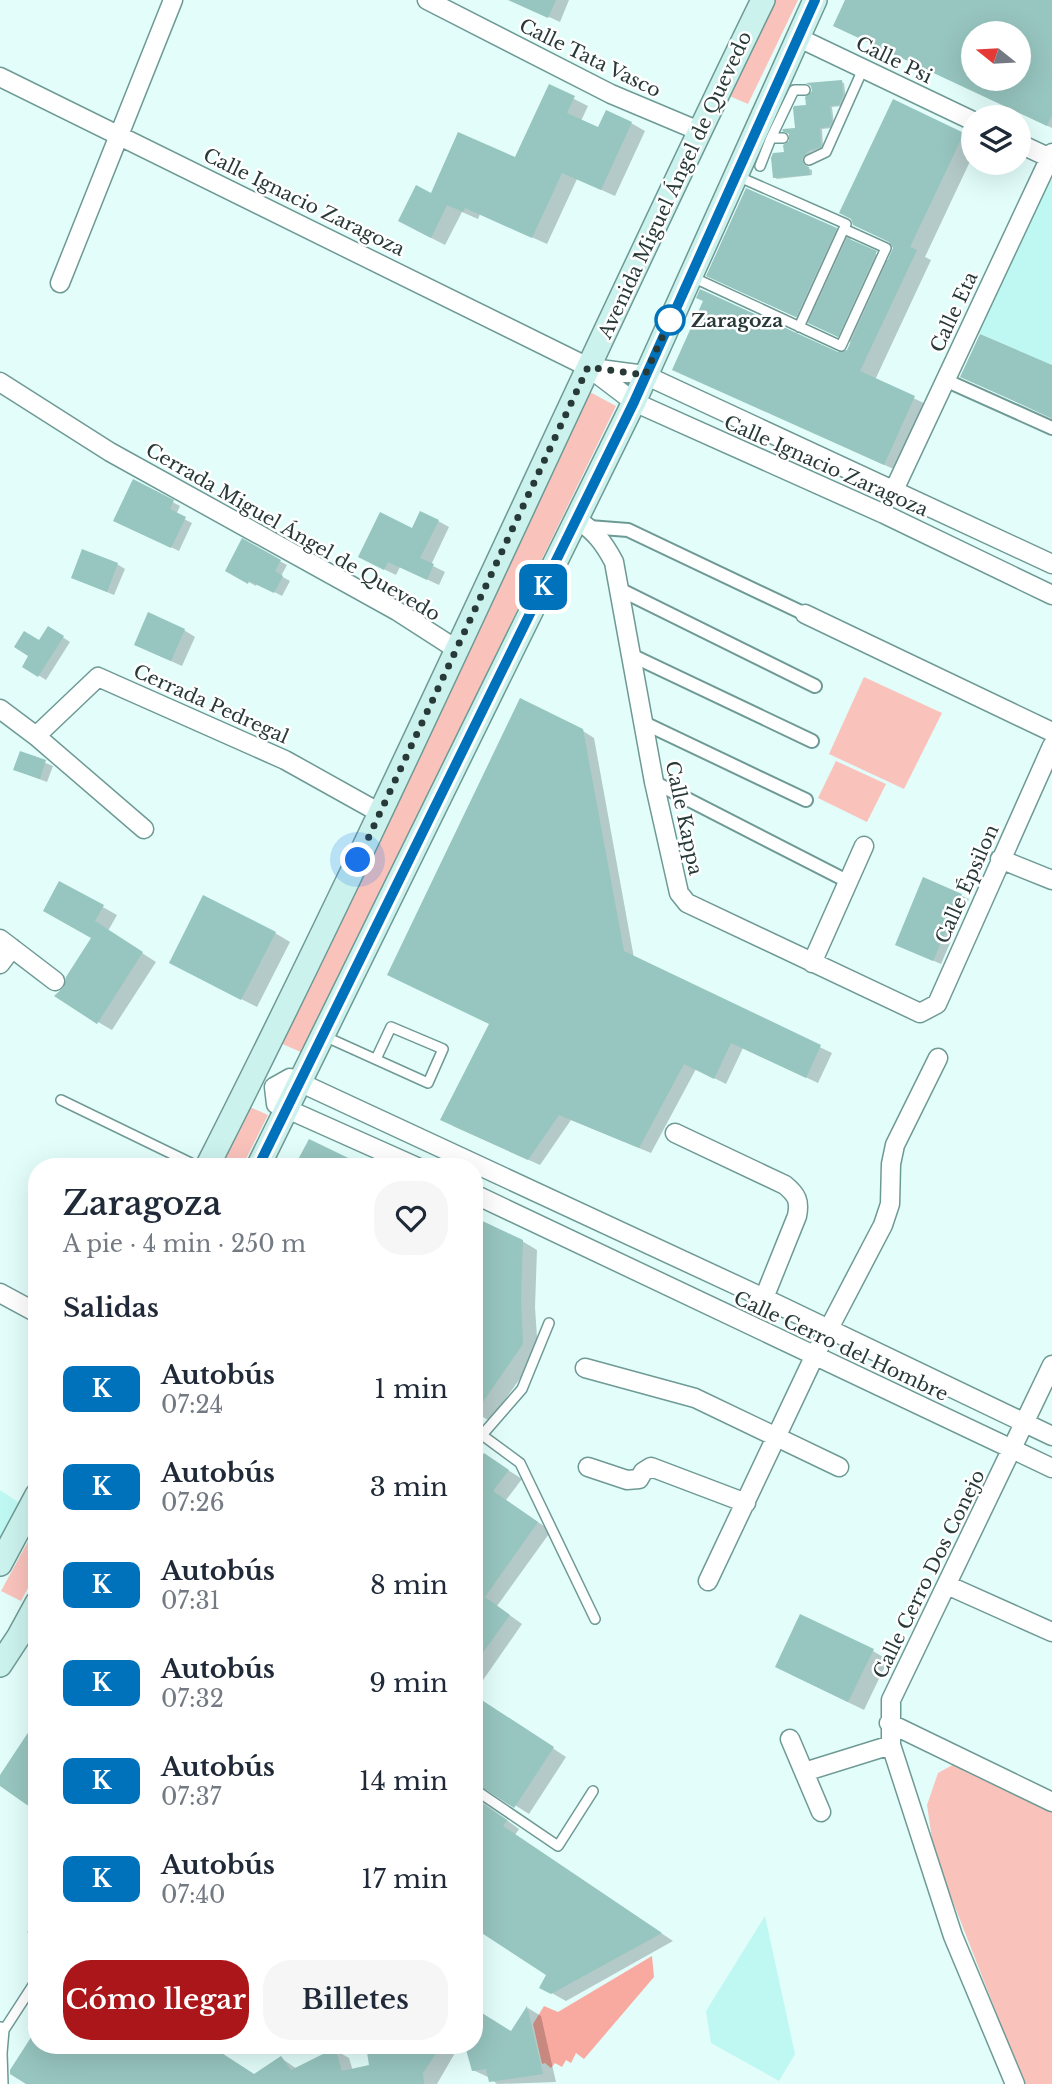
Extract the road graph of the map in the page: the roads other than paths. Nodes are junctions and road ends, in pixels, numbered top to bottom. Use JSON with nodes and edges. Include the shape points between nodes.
{"nodes":[{"id":1,"x":173,"y":0,"type":"edge"},
{"id":2,"x":427,"y":0,"type":"edge"},
{"id":3,"x":763,"y":0,"type":"edge"},
{"id":4,"x":815,"y":0,"type":"edge"},
{"id":5,"x":797,"y":37,"type":"junction"},
{"id":6,"x":863,"y":69,"type":"junction"},
{"id":7,"x":0,"y":77,"type":"edge"},
{"id":8,"x":842,"y":88,"type":"dead end"},
{"id":9,"x":855,"y":88,"type":"junction"},
{"id":10,"x":805,"y":90,"type":"dead end"},
{"id":11,"x":843,"y":114,"type":"junction"},
{"id":12,"x":831,"y":115,"type":"dead end"},
{"id":13,"x":961,"y":115,"type":"edge"},
{"id":14,"x":794,"y":118,"type":"dead end"},
{"id":15,"x":780,"y":119,"type":"junction"},
{"id":16,"x":699,"y":131,"type":"junction"},
{"id":17,"x":119,"y":134,"type":"junction"},
{"id":18,"x":834,"y":135,"type":"junction"},
{"id":19,"x":820,"y":136,"type":"dead end"},
{"id":20,"x":771,"y":138,"type":"junction"},
{"id":21,"x":783,"y":138,"type":"dead end"},
{"id":22,"x":1031,"y":148,"type":"edge"},
{"id":23,"x":1051,"y":156,"type":"edge"},
{"id":24,"x":809,"y":160,"type":"dead end"},
{"id":25,"x":771,"y":164,"type":"dead end"},
{"id":26,"x":744,"y":170,"type":"junction"},
{"id":27,"x":844,"y":229,"type":"junction"},
{"id":28,"x":690,"y":276,"type":"junction"},
{"id":29,"x":60,"y":283,"type":"dead end"},
{"id":30,"x":799,"y":327,"type":"junction"},
{"id":31,"x":588,"y":367,"type":"junction"},
{"id":32,"x":645,"y":375,"type":"junction"},
{"id":33,"x":945,"y":380,"type":"junction"},
{"id":34,"x":0,"y":383,"type":"edge"},
{"id":35,"x":634,"y":402,"type":"junction"},
{"id":36,"x":1052,"y":428,"type":"edge"},
{"id":37,"x":894,"y":490,"type":"junction"},
{"id":38,"x":583,"y":523,"type":"junction"},
{"id":39,"x":1052,"y":564,"type":"edge"},
{"id":40,"x":619,"y":589,"type":"junction"},
{"id":41,"x":1052,"y":595,"type":"edge"},
{"id":42,"x":805,"y":614,"type":"joint"},
{"id":43,"x":456,"y":649,"type":"junction"},
{"id":44,"x":631,"y":655,"type":"junction"},
{"id":45,"x":815,"y":686,"type":"dead end"},
{"id":46,"x":0,"y":709,"type":"edge"},
{"id":47,"x":642,"y":722,"type":"junction"},
{"id":48,"x":1052,"y":732,"type":"edge"},
{"id":49,"x":36,"y":736,"type":"junction"},
{"id":50,"x":812,"y":741,"type":"dead end"},
{"id":51,"x":1052,"y":746,"type":"edge"},
{"id":52,"x":654,"y":782,"type":"junction"},
{"id":53,"x":806,"y":800,"type":"dead end"},
{"id":54,"x":380,"y":813,"type":"junction"},
{"id":55,"x":144,"y":829,"type":"dead end"},
{"id":56,"x":864,"y":846,"type":"dead end"},
{"id":57,"x":1000,"y":859,"type":"junction"},
{"id":58,"x":1052,"y":880,"type":"edge"},
{"id":59,"x":849,"y":882,"type":"junction"},
{"id":60,"x":6,"y":944,"type":"edge"},
{"id":61,"x":812,"y":963,"type":"junction"},
{"id":62,"x":0,"y":964,"type":"edge"},
{"id":63,"x":55,"y":981,"type":"dead end"},
{"id":64,"x":903,"y":1005,"type":"joint"},
{"id":65,"x":323,"y":1035,"type":"junction"},
{"id":66,"x":938,"y":1058,"type":"dead end"},
{"id":67,"x":376,"y":1059,"type":"junction"},
{"id":68,"x":251,"y":1076,"type":"junction"},
{"id":69,"x":299,"y":1082,"type":"junction"},
{"id":70,"x":274,"y":1087,"type":"junction"},
{"id":71,"x":61,"y":1100,"type":"dead end"},
{"id":72,"x":286,"y":1109,"type":"junction"},
{"id":73,"x":675,"y":1133,"type":"dead end"},
{"id":74,"x":180,"y":1158,"type":"edge"},
{"id":75,"x":211,"y":1158,"type":"edge"},
{"id":76,"x":262,"y":1158,"type":"edge"},
{"id":77,"x":397,"y":1158,"type":"edge"},
{"id":78,"x":463,"y":1158,"type":"edge"},
{"id":79,"x":483,"y":1167,"type":"edge"},
{"id":80,"x":483,"y":1198,"type":"edge"},
{"id":81,"x":625,"y":1233,"type":"junction"},
{"id":82,"x":612,"y":1261,"type":"junction"},
{"id":83,"x":0,"y":1293,"type":"edge"},
{"id":84,"x":764,"y":1298,"type":"junction"},
{"id":85,"x":28,"y":1307,"type":"edge"},
{"id":86,"x":549,"y":1323,"type":"dead end"},
{"id":87,"x":828,"y":1330,"type":"junction"},
{"id":88,"x":814,"y":1357,"type":"junction"},
{"id":89,"x":1052,"y":1365,"type":"edge"},
{"id":90,"x":585,"y":1368,"type":"dead end"},
{"id":91,"x":1024,"y":1423,"type":"junction"},
{"id":92,"x":483,"y":1428,"type":"edge"},
{"id":93,"x":1052,"y":1436,"type":"edge"},
{"id":94,"x":483,"y":1437,"type":"edge"},
{"id":95,"x":775,"y":1438,"type":"junction"},
{"id":96,"x":1011,"y":1449,"type":"junction"},
{"id":97,"x":588,"y":1467,"type":"dead end"},
{"id":98,"x":839,"y":1467,"type":"dead end"},
{"id":99,"x":1052,"y":1468,"type":"edge"},
{"id":100,"x":746,"y":1503,"type":"junction"},
{"id":101,"x":28,"y":1510,"type":"edge"},
{"id":102,"x":4,"y":1550,"type":"edge"},
{"id":103,"x":708,"y":1581,"type":"dead end"},
{"id":104,"x":947,"y":1585,"type":"junction"},
{"id":105,"x":595,"y":1619,"type":"dead end"},
{"id":106,"x":28,"y":1620,"type":"edge"},
{"id":107,"x":1052,"y":1632,"type":"edge"},
{"id":108,"x":0,"y":1665,"type":"edge"},
{"id":109,"x":889,"y":1723,"type":"junction"},
{"id":110,"x":790,"y":1739,"type":"dead end"},
{"id":111,"x":891,"y":1745,"type":"junction"},
{"id":112,"x":804,"y":1772,"type":"junction"},
{"id":113,"x":593,"y":1791,"type":"dead end"},
{"id":114,"x":483,"y":1796,"type":"edge"},
{"id":115,"x":1052,"y":1802,"type":"edge"},
{"id":116,"x":821,"y":1812,"type":"dead end"},
{"id":117,"x":28,"y":1992,"type":"edge"},
{"id":118,"x":2,"y":2028,"type":"edge"},
{"id":119,"x":4,"y":2084,"type":"edge"},
{"id":120,"x":1015,"y":2084,"type":"edge"}],
"edges":[{"from":1,"to":17,"type":"street"},
{"from":2,"to":16,"type":"street","name":"Calle Tata Vasco","via":[[611,94]]},
{"from":3,"to":16,"type":"main road","name":"Avenida Miguel Ángel de Quevedo"},
{"from":4,"to":5,"type":"main road"},
{"from":5,"to":6,"type":"street","name":"Calle Psi"},
{"from":5,"to":26,"type":"main road"},
{"from":6,"to":9,"type":"lane"},
{"from":6,"to":13,"type":"street","name":"Calle Psi"},
{"from":7,"to":17,"type":"street","name":"Calle Ignacio Zaragoza"},
{"from":8,"to":9,"type":"lane"},
{"from":9,"to":11,"type":"lane"},
{"from":10,"to":15,"type":"lane","via":[[794,90]]},
{"from":11,"to":12,"type":"lane"},
{"from":11,"to":18,"type":"lane"},
{"from":14,"to":15,"type":"lane"},
{"from":15,"to":20,"type":"lane"},
{"from":16,"to":31,"type":"main road","name":"Avenida Miguel Ángel de Quevedo"},
{"from":17,"to":29,"type":"street"},
{"from":17,"to":31,"type":"street","name":"Calle Ignacio Zaragoza"},
{"from":18,"to":19,"type":"lane"},
{"from":18,"to":24,"type":"lane","via":[[826,152]]},
{"from":20,"to":21,"type":"lane"},
{"from":20,"to":26,"type":"lane"},
{"from":22,"to":23,"type":"street"},
{"from":23,"to":33,"type":"street","name":"Calle Eta"},
{"from":25,"to":26,"type":"lane"},
{"from":26,"to":27,"type":"lane","via":[[846,224]]},
{"from":26,"to":28,"type":"main road"},
{"from":27,"to":30,"type":"lane"},
{"from":27,"to":30,"type":"lane","via":[[886,248],[841,346]]},
{"from":28,"to":30,"type":"lane"},
{"from":28,"to":32,"type":"main road"},
{"from":31,"to":32,"type":"street","name":"Calle Ignacio Zaragoza"},
{"from":31,"to":35,"type":"street","name":"Calle Ignacio Zaragoza"},
{"from":31,"to":43,"type":"main road","name":"Avenida Miguel Ángel de Quevedo"},
{"from":32,"to":35,"type":"main road"},
{"from":32,"to":37,"type":"street","name":"Calle Ignacio Zaragoza"},
{"from":33,"to":36,"type":"street"},
{"from":33,"to":37,"type":"street","name":"Calle Eta"},
{"from":34,"to":43,"type":"street","name":"Cerrada Miguel Ángel de Quevedo","via":[[110,452],[397,611]]},
{"from":35,"to":38,"type":"main road"},
{"from":35,"to":41,"type":"street","name":"Calle Ignacio Zaragoza"},
{"from":37,"to":39,"type":"street","name":"Calle Ignacio Zaragoza"},
{"from":38,"to":40,"type":"street","name":"Calle Kappa","via":[[604,543],[614,562]]},
{"from":38,"to":42,"type":"street","via":[[628,530]]},
{"from":38,"to":65,"type":"main road"},
{"from":40,"to":44,"type":"street","name":"Calle Kappa"},
{"from":40,"to":45,"type":"street"},
{"from":42,"to":48,"type":"street"},
{"from":43,"to":54,"type":"main road","name":"Avenida Miguel Ángel de Quevedo"},
{"from":44,"to":47,"type":"street","name":"Calle Kappa"},
{"from":44,"to":50,"type":"street"},
{"from":46,"to":49,"type":"street"},
{"from":47,"to":52,"type":"street","name":"Calle Kappa"},
{"from":47,"to":53,"type":"street"},
{"from":49,"to":54,"type":"street","name":"Cerrada Pedregal","via":[[98,677],[285,760]]},
{"from":49,"to":55,"type":"street"},
{"from":51,"to":57,"type":"street","name":"Calle Épsilon"},
{"from":52,"to":59,"type":"street"},
{"from":52,"to":61,"type":"street","name":"Calle Kappa","via":[[675,882],[687,903]]},
{"from":54,"to":68,"type":"main road","name":"Avenida Miguel Ángel de Quevedo"},
{"from":56,"to":59,"type":"street"},
{"from":57,"to":58,"type":"street"},
{"from":57,"to":64,"type":"street","name":"Calle Épsilon","via":[[937,1004],[920,1013]]},
{"from":59,"to":61,"type":"street"},
{"from":60,"to":62,"type":"street"},
{"from":60,"to":63,"type":"street"},
{"from":61,"to":64,"type":"street","name":"Calle Kappa"},
{"from":65,"to":67,"type":"lane"},
{"from":65,"to":69,"type":"main road"},
{"from":66,"to":87,"type":"street","via":[[895,1145],[890,1204],[883,1225]]},
{"from":67,"to":67,"type":"lane","via":[[391,1027],[443,1049],[428,1083]]},
{"from":68,"to":70,"type":"street"},
{"from":68,"to":75,"type":"main road","name":"Avenida Miguel Ángel de Quevedo"},
{"from":69,"to":70,"type":"street","via":[[290,1077]]},
{"from":69,"to":72,"type":"main road"},
{"from":69,"to":78,"type":"street","name":"Calle Cerro del Hombre"},
{"from":70,"to":72,"type":"street","via":[[276,1104]]},
{"from":71,"to":74,"type":"lane"},
{"from":72,"to":76,"type":"main road"},
{"from":72,"to":77,"type":"street"},
{"from":73,"to":84,"type":"street","via":[[795,1193],[800,1204],[797,1216]]},
{"from":79,"to":81,"type":"street","name":"Calle Cerro del Hombre"},
{"from":80,"to":82,"type":"street","name":"Calle Cerro del Hombre"},
{"from":81,"to":82,"type":"street"},
{"from":81,"to":84,"type":"street","name":"Calle Cerro del Hombre"},
{"from":82,"to":88,"type":"street","name":"Calle Cerro del Hombre"},
{"from":83,"to":85,"type":"street"},
{"from":84,"to":87,"type":"street","name":"Calle Cerro del Hombre"},
{"from":86,"to":92,"type":"lane","via":[[522,1389]]},
{"from":87,"to":88,"type":"street"},
{"from":87,"to":91,"type":"street","name":"Calle Cerro del Hombre"},
{"from":88,"to":95,"type":"street"},
{"from":88,"to":96,"type":"street","name":"Calle Cerro del Hombre"},
{"from":89,"to":91,"type":"street","name":"Calle Cerro Dos Conejo"},
{"from":90,"to":95,"type":"street","via":[[695,1398]]},
{"from":91,"to":93,"type":"street","name":"Calle Cerro del Hombre"},
{"from":91,"to":96,"type":"street","name":"Calle Cerro Dos Conejo"},
{"from":94,"to":105,"type":"lane","via":[[520,1463]]},
{"from":95,"to":98,"type":"street"},
{"from":95,"to":100,"type":"street"},
{"from":96,"to":99,"type":"street","name":"Calle Cerro del Hombre"},
{"from":96,"to":104,"type":"street","name":"Calle Cerro Dos Conejo"},
{"from":97,"to":100,"type":"street","via":[[627,1480],[639,1479],[651,1467]]},
{"from":100,"to":103,"type":"street"},
{"from":101,"to":102,"type":"main road"},
{"from":104,"to":107,"type":"street"},
{"from":104,"to":109,"type":"street","name":"Calle Cerro Dos Conejo","via":[[891,1700]]},
{"from":106,"to":108,"type":"main road"},
{"from":109,"to":111,"type":"street","name":"Calle Cerro Dos Conejo"},
{"from":109,"to":115,"type":"street"},
{"from":110,"to":112,"type":"street"},
{"from":111,"to":112,"type":"street"},
{"from":111,"to":120,"type":"street","name":"Calle Cerro Dos Conejo","via":[[953,1936]]},
{"from":112,"to":116,"type":"street"},
{"from":113,"to":114,"type":"lane","via":[[558,1846]]},
{"from":117,"to":118,"type":"lane"},
{"from":118,"to":119,"type":"lane"}]}
